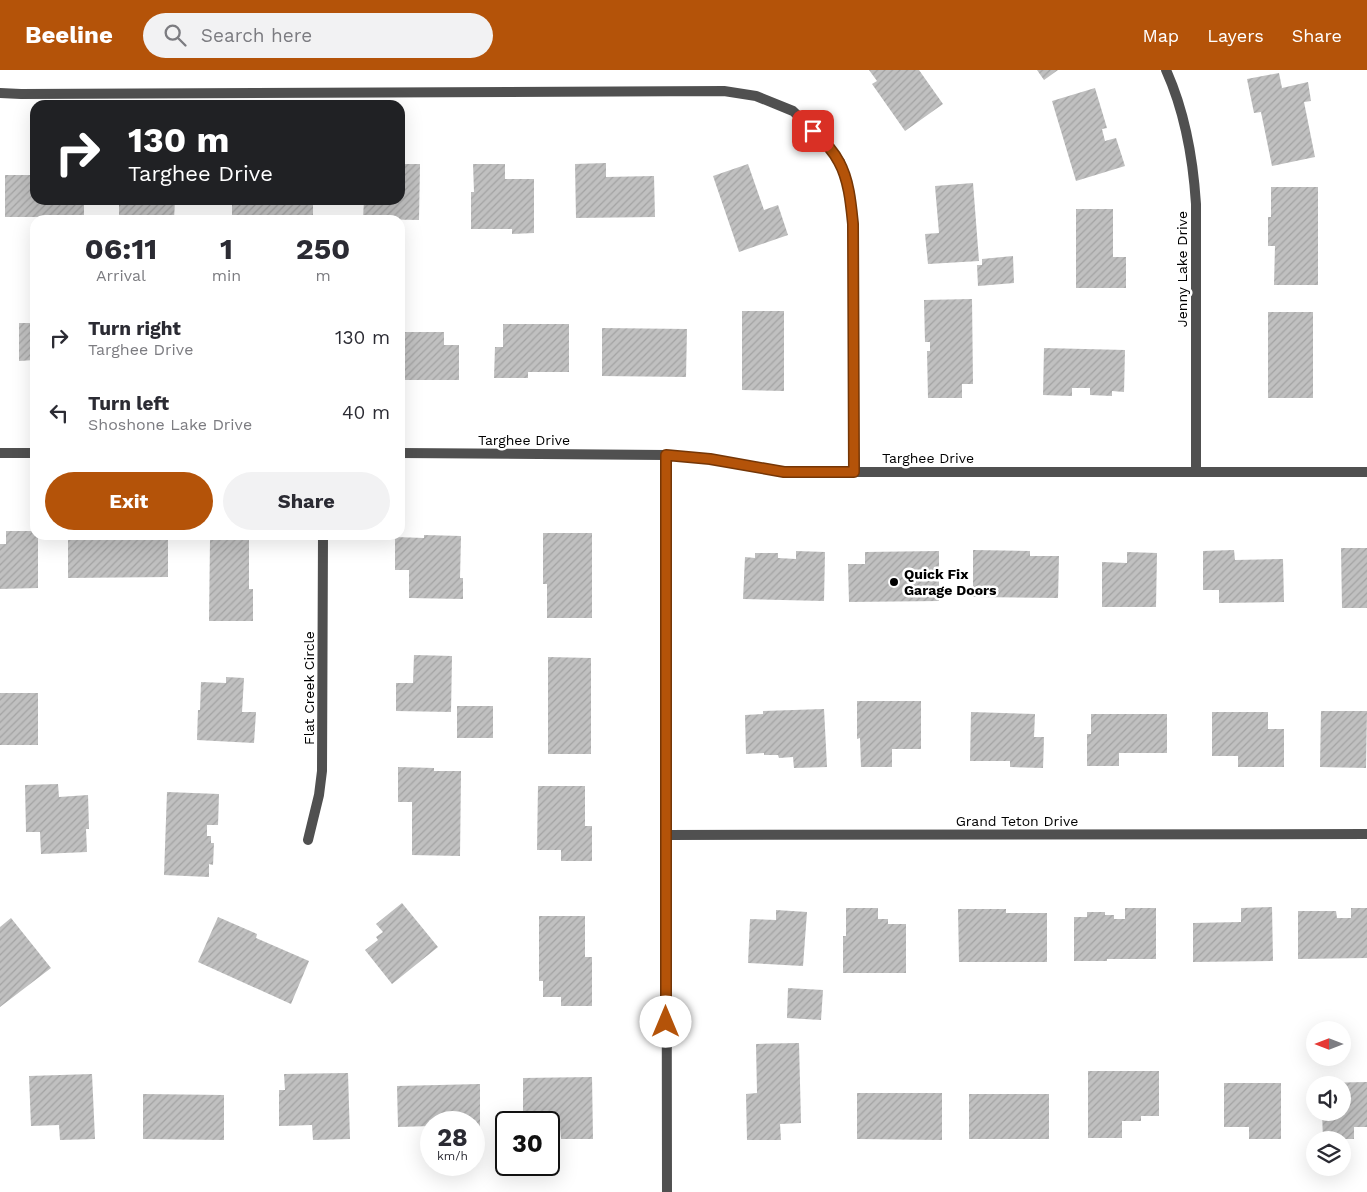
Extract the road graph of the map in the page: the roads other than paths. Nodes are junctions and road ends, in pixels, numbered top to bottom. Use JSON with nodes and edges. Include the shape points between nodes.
{"nodes":[{"id":1,"x":1166,"y":70,"type":"edge"},
{"id":2,"x":0,"y":93,"type":"edge"},
{"id":3,"x":0,"y":453,"type":"edge"},
{"id":4,"x":30,"y":453,"type":"edge"},
{"id":5,"x":405,"y":453,"type":"edge"},
{"id":6,"x":666,"y":455,"type":"junction"},
{"id":7,"x":854,"y":472,"type":"junction"},
{"id":8,"x":1196,"y":472,"type":"junction"},
{"id":9,"x":1367,"y":472,"type":"edge"},
{"id":10,"x":323,"y":540,"type":"edge"},
{"id":11,"x":1367,"y":834,"type":"edge"},
{"id":12,"x":666,"y":835,"type":"junction"},
{"id":13,"x":308,"y":840,"type":"dead end"},
{"id":14,"x":667,"y":1192,"type":"edge"}],
"edges":[{"from":1,"to":8,"type":"street","name":"Jenny Lake Drive","via":[[1182,115],[1194,176]]},
{"from":2,"to":7,"type":"street","via":[[724,92],[756,96],[793,111],[840,162],[849,190],[853,224]]},
{"from":3,"to":4,"type":"street"},
{"from":5,"to":6,"type":"street","name":"Targhee Drive"},
{"from":6,"to":7,"type":"street","name":"Targhee Drive","via":[[784,472]]},
{"from":6,"to":12,"type":"street"},
{"from":7,"to":8,"type":"street","name":"Targhee Drive"},
{"from":8,"to":9,"type":"street","name":"Targhee Drive"},
{"from":10,"to":13,"type":"street","name":"Flat Creek Circle","via":[[322,771]]},
{"from":11,"to":12,"type":"street","name":"Grand Teton Drive"},
{"from":12,"to":14,"type":"street"}]}
